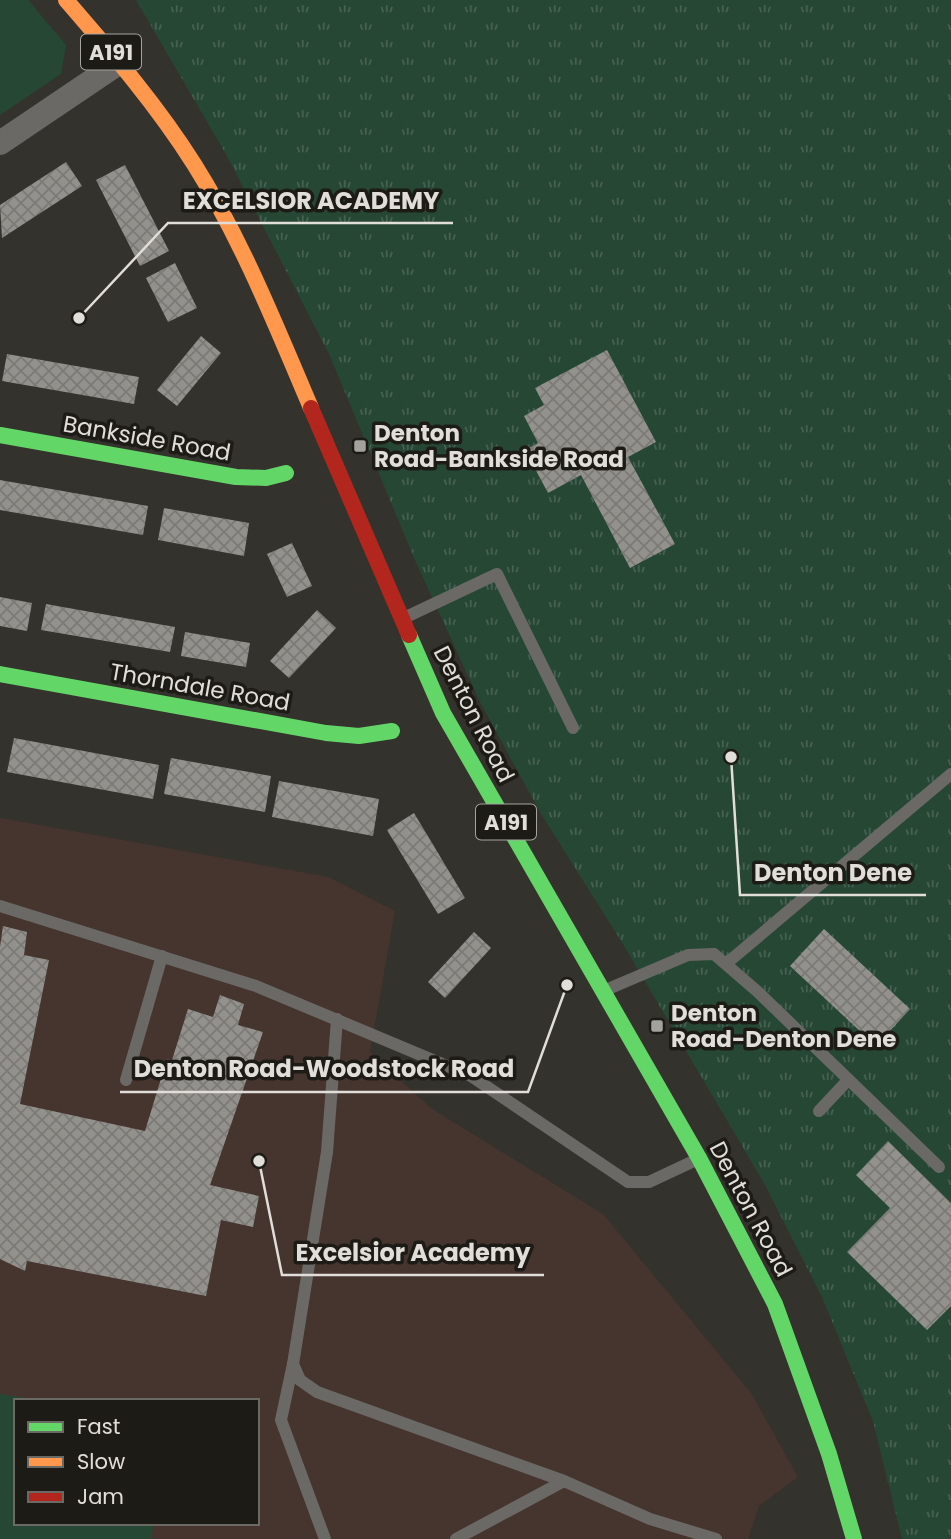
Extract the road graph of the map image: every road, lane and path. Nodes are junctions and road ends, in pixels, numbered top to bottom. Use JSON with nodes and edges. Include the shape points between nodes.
{"nodes":[{"id":1,"x":65,"y":0,"type":"edge"},
{"id":2,"x":120,"y":62,"type":"junction"},
{"id":3,"x":0,"y":143,"type":"edge"},
{"id":4,"x":0,"y":435,"type":"edge"},
{"id":5,"x":286,"y":473,"type":"dead end"},
{"id":6,"x":402,"y":619,"type":"junction"},
{"id":7,"x":0,"y":674,"type":"edge"},
{"id":8,"x":573,"y":728,"type":"dead end"},
{"id":9,"x":392,"y":731,"type":"dead end"},
{"id":10,"x":951,"y":774,"type":"edge"},
{"id":11,"x":0,"y":906,"type":"edge"},
{"id":12,"x":162,"y":956,"type":"junction"},
{"id":13,"x":727,"y":963,"type":"junction"},
{"id":14,"x":604,"y":991,"type":"junction"},
{"id":15,"x":337,"y":1019,"type":"junction"},
{"id":16,"x":126,"y":1080,"type":"dead end"},
{"id":17,"x":848,"y":1080,"type":"junction"},
{"id":18,"x":819,"y":1111,"type":"dead end"},
{"id":19,"x":699,"y":1158,"type":"junction"},
{"id":20,"x":939,"y":1167,"type":"dead end"},
{"id":21,"x":293,"y":1364,"type":"junction"},
{"id":22,"x":564,"y":1481,"type":"junction"},
{"id":23,"x":324,"y":1539,"type":"edge"},
{"id":24,"x":456,"y":1539,"type":"edge"},
{"id":25,"x":716,"y":1539,"type":"edge"},
{"id":26,"x":854,"y":1539,"type":"edge"}],
"edges":[{"from":1,"to":2,"type":"main road","name":"Denton Road","number":"A191"},
{"from":2,"to":3,"type":"street"},
{"from":2,"to":6,"type":"main road","name":"Denton Road","number":"A191","via":[[194,164],[260,290]]},
{"from":4,"to":5,"type":"main road","name":"Bankside Road","via":[[236,477]]},
{"from":6,"to":8,"type":"lane","via":[[497,573]]},
{"from":6,"to":14,"type":"main road","name":"Denton Road","number":"A191","via":[[443,713]]},
{"from":7,"to":9,"type":"main road","name":"Thorndale Road","via":[[326,733],[359,736]]},
{"from":10,"to":13,"type":"lane"},
{"from":11,"to":12,"type":"lane"},
{"from":12,"to":15,"type":"lane","via":[[256,986]]},
{"from":12,"to":16,"type":"lane"},
{"from":13,"to":14,"type":"lane","via":[[714,954],[688,955]]},
{"from":13,"to":17,"type":"lane"},
{"from":14,"to":19,"type":"main road","name":"Denton Road","number":"A191"},
{"from":15,"to":19,"type":"lane","via":[[471,1076],[628,1182],[649,1182]]},
{"from":15,"to":21,"type":"lane","via":[[327,1152]]},
{"from":17,"to":18,"type":"lane"},
{"from":17,"to":20,"type":"lane"},
{"from":19,"to":26,"type":"main road","name":"Denton Road","number":"A191","via":[[775,1304],[830,1454]]},
{"from":21,"to":22,"type":"lane","via":[[300,1380],[317,1392]]},
{"from":21,"to":23,"type":"lane","via":[[281,1420]]},
{"from":22,"to":24,"type":"lane"},
{"from":22,"to":25,"type":"lane","via":[[650,1519]]}]}
